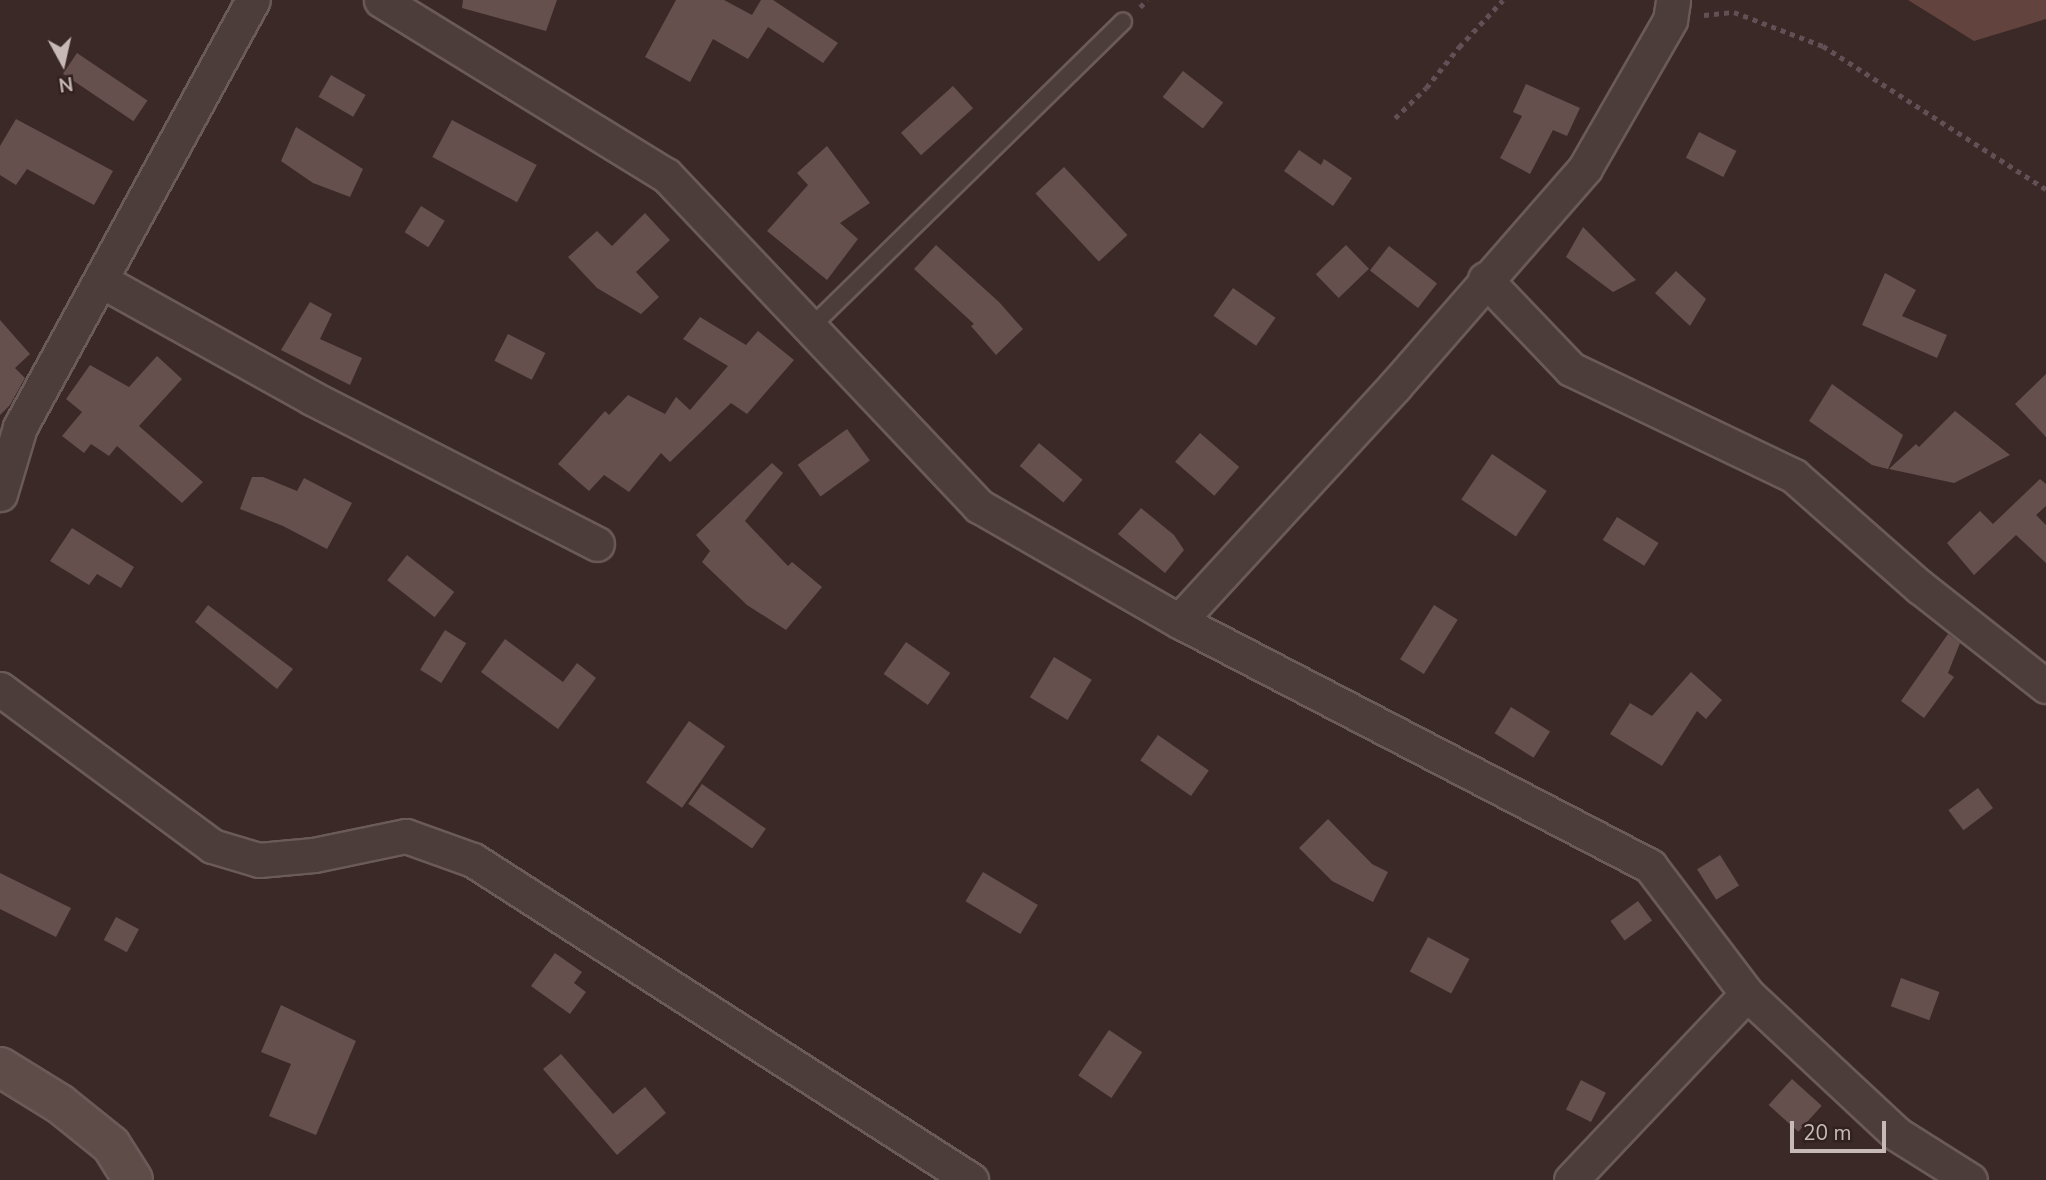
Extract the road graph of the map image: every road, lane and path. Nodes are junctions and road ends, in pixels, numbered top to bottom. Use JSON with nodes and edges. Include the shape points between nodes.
{"nodes":[{"id":1,"x":253,"y":0,"type":"edge"},
{"id":2,"x":381,"y":0,"type":"edge"},
{"id":3,"x":1503,"y":0,"type":"edge"},
{"id":4,"x":1671,"y":10,"type":"edge"},
{"id":5,"x":1123,"y":21,"type":"dead end"},
{"id":6,"x":1395,"y":118,"type":"dead end"},
{"id":7,"x":2046,"y":189,"type":"edge"},
{"id":8,"x":1485,"y":279,"type":"junction"},
{"id":9,"x":102,"y":282,"type":"junction"},
{"id":10,"x":810,"y":328,"type":"junction"},
{"id":11,"x":0,"y":494,"type":"edge"},
{"id":12,"x":597,"y":544,"type":"dead end"},
{"id":13,"x":1179,"y":621,"type":"junction"},
{"id":14,"x":2046,"y":686,"type":"edge"},
{"id":15,"x":0,"y":689,"type":"edge"},
{"id":16,"x":1747,"y":994,"type":"junction"},
{"id":17,"x":0,"y":1067,"type":"edge"},
{"id":18,"x":133,"y":1180,"type":"edge"},
{"id":19,"x":971,"y":1180,"type":"edge"},
{"id":20,"x":1571,"y":1180,"type":"edge"},
{"id":21,"x":1970,"y":1180,"type":"edge"}],
"edges":[{"from":1,"to":9,"type":"street"},
{"from":2,"to":10,"type":"street","via":[[666,174]]},
{"from":3,"to":6,"type":"path"},
{"from":4,"to":7,"type":"path","via":[[1734,12],[1823,46]]},
{"from":4,"to":8,"type":"street","via":[[1585,168]]},
{"from":5,"to":10,"type":"lane"},
{"from":8,"to":13,"type":"street","via":[[1395,386]]},
{"from":8,"to":14,"type":"street","via":[[1571,369],[1794,476],[1920,587]]},
{"from":9,"to":11,"type":"street","via":[[20,427]]},
{"from":9,"to":12,"type":"street","via":[[313,398]]},
{"from":10,"to":13,"type":"street","via":[[979,506]]},
{"from":13,"to":16,"type":"street","via":[[1650,866]]},
{"from":15,"to":19,"type":"street","via":[[212,846],[259,860],[314,855],[406,836],[473,860]]},
{"from":16,"to":20,"type":"street"},
{"from":16,"to":21,"type":"street","via":[[1897,1134]]},
{"from":17,"to":18,"type":"street","via":[[60,1104],[111,1145]]}]}
